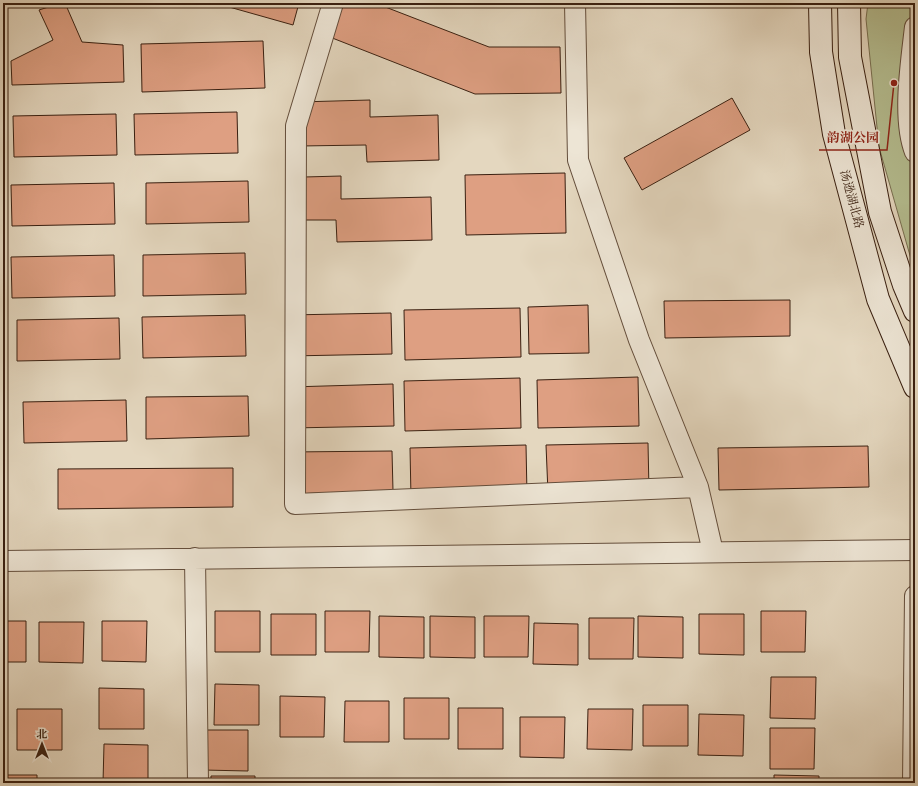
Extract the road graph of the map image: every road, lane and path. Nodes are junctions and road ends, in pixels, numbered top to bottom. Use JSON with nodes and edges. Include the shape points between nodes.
{"nodes":[{"id":1,"x":333,"y":3,"type":"edge"},
{"id":2,"x":575,"y":3,"type":"edge"},
{"id":3,"x":820,"y":3,"type":"edge"},
{"id":4,"x":849,"y":3,"type":"edge"},
{"id":5,"x":915,"y":27,"type":"edge"},
{"id":6,"x":915,"y":152,"type":"edge"},
{"id":7,"x":915,"y":311,"type":"edge"},
{"id":8,"x":915,"y":387,"type":"edge"},
{"id":9,"x":698,"y":487,"type":"junction"},
{"id":10,"x":915,"y":550,"type":"edge"},
{"id":11,"x":713,"y":552,"type":"junction"},
{"id":12,"x":195,"y":558,"type":"junction"},
{"id":13,"x":3,"y":561,"type":"edge"},
{"id":14,"x":915,"y":596,"type":"edge"},
{"id":15,"x":198,"y":783,"type":"edge"},
{"id":16,"x":913,"y":783,"type":"edge"}],
"edges":[{"from":1,"to":9,"type":"street","via":[[296,126],[295,504]]},
{"from":2,"to":9,"type":"street","via":[[578,160],[639,340]]},
{"from":3,"to":8,"type":"street","name":"汤逊湖北路","via":[[821,52],[834,134],[878,299]]},
{"from":4,"to":7,"type":"street","name":"汤逊湖北路","via":[[850,57],[880,212]]},
{"from":5,"to":6,"type":"street","via":[[909,91],[911,142]]},
{"from":9,"to":11,"type":"street"},
{"from":10,"to":11,"type":"street"},
{"from":11,"to":12,"type":"street"},
{"from":12,"to":13,"type":"street"},
{"from":12,"to":15,"type":"street"},
{"from":14,"to":16,"type":"street"}]}
